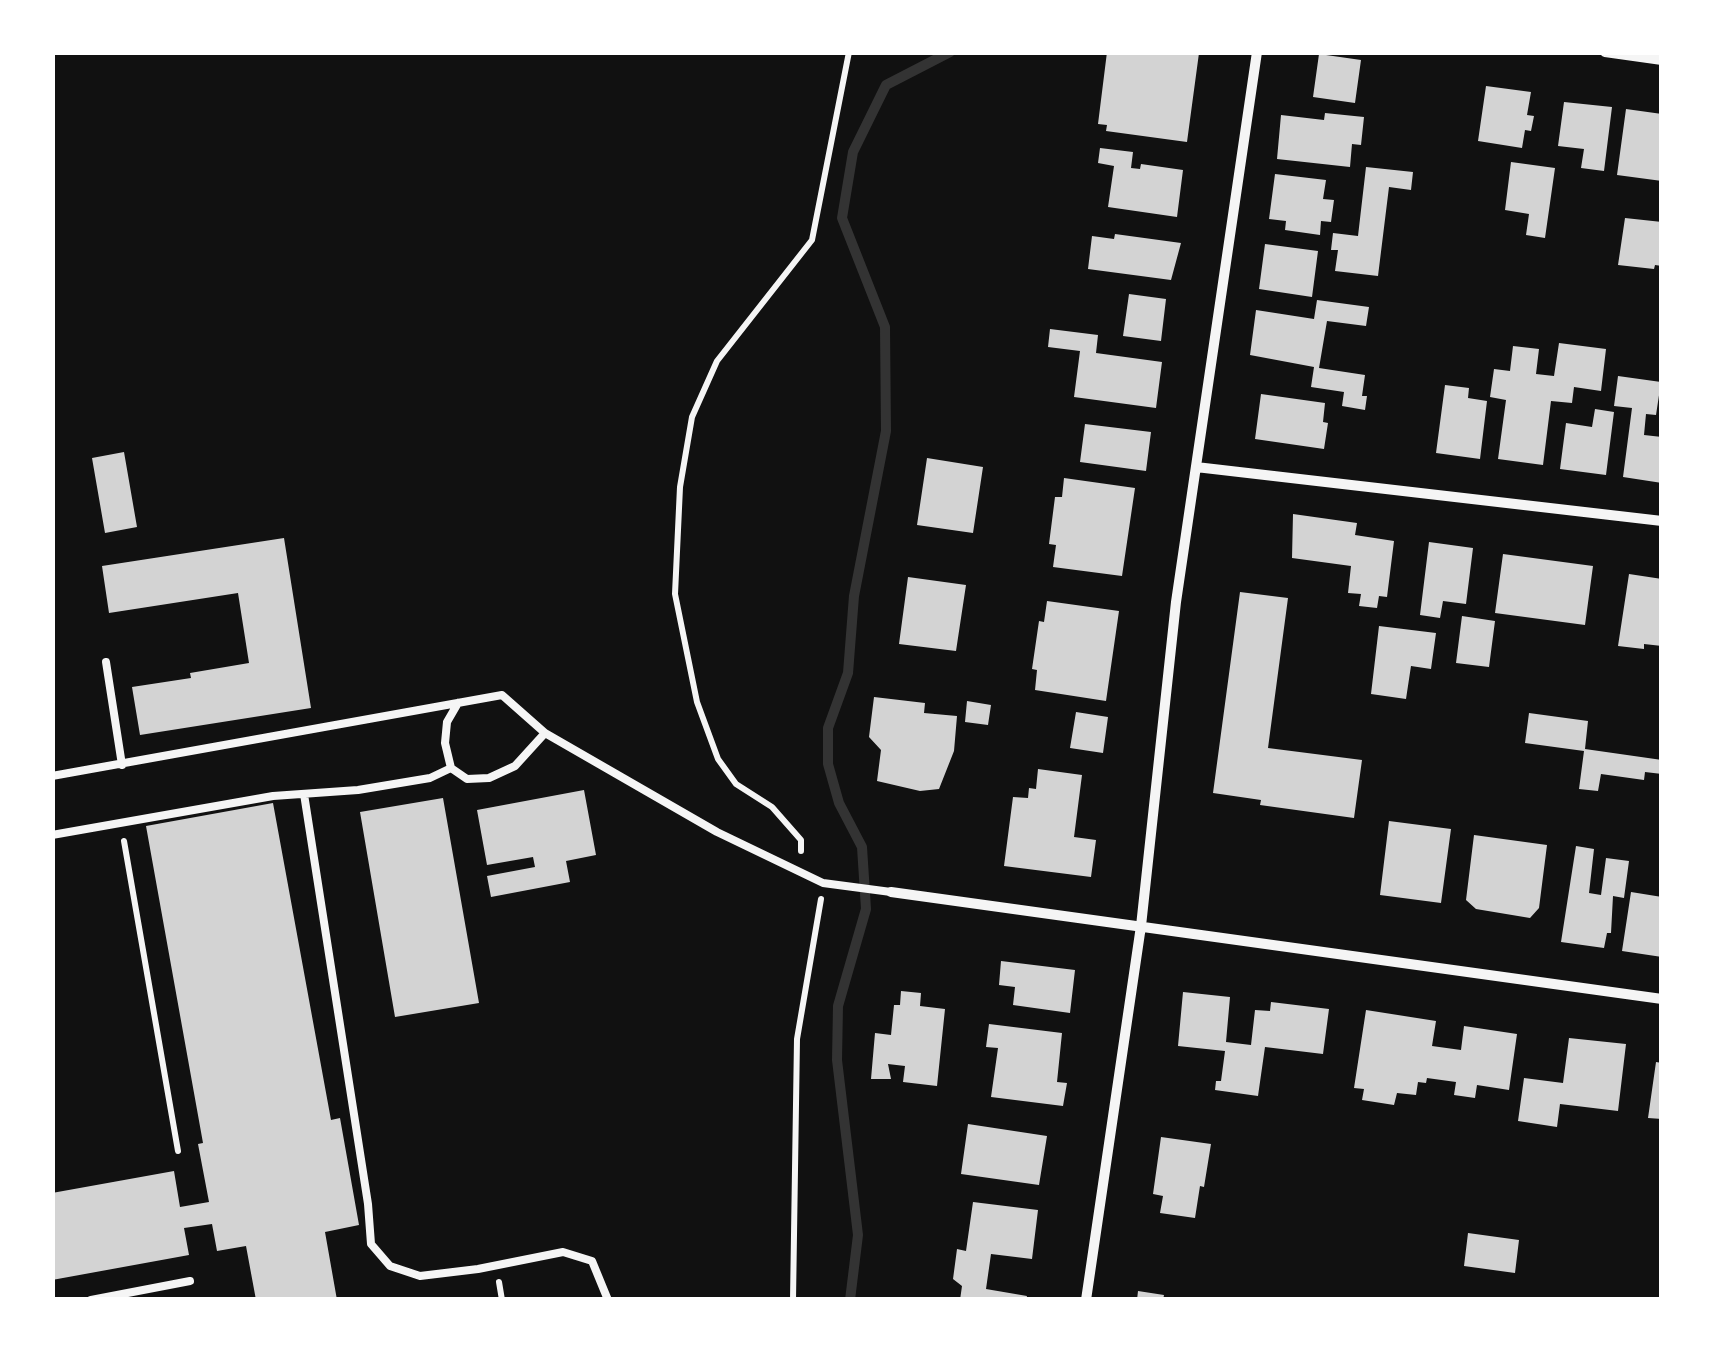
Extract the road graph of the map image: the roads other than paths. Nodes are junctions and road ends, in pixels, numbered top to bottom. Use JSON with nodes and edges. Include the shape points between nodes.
{"nodes":[{"id":1,"x":1257,"y":52,"type":"edge"},
{"id":2,"x":1606,"y":52,"type":"edge"},
{"id":3,"x":1662,"y":60,"type":"edge"},
{"id":4,"x":1196,"y":466,"type":"junction"},
{"id":5,"x":1662,"y":522,"type":"edge"},
{"id":6,"x":106,"y":662,"type":"dead end"},
{"id":7,"x":458,"y":702,"type":"junction"},
{"id":8,"x":545,"y":733,"type":"junction"},
{"id":9,"x":122,"y":765,"type":"junction"},
{"id":10,"x":451,"y":768,"type":"junction"},
{"id":11,"x":52,"y":776,"type":"edge"},
{"id":12,"x":304,"y":794,"type":"junction"},
{"id":13,"x":52,"y":835,"type":"edge"},
{"id":14,"x":890,"y":892,"type":"joint"},
{"id":15,"x":1142,"y":926,"type":"junction"},
{"id":16,"x":1662,"y":999,"type":"edge"},
{"id":17,"x":190,"y":1281,"type":"dead end"},
{"id":18,"x":91,"y":1300,"type":"edge"},
{"id":19,"x":608,"y":1300,"type":"edge"},
{"id":20,"x":1086,"y":1300,"type":"edge"}],
"edges":[{"from":1,"to":4,"type":"street"},
{"from":2,"to":3,"type":"street"},
{"from":4,"to":5,"type":"street"},
{"from":4,"to":15,"type":"street"},
{"from":6,"to":9,"type":"lane"},
{"from":7,"to":8,"type":"lane","via":[[502,695]]},
{"from":7,"to":9,"type":"lane"},
{"from":7,"to":10,"type":"lane","via":[[447,722]]},
{"from":8,"to":10,"type":"lane","via":[[514,766],[489,778],[467,779]]},
{"from":8,"to":14,"type":"lane","via":[[718,832],[828,884]]},
{"from":9,"to":11,"type":"lane"},
{"from":10,"to":12,"type":"lane","via":[[430,778]]},
{"from":12,"to":13,"type":"lane"},
{"from":12,"to":19,"type":"lane","via":[[371,1244],[390,1266],[420,1276],[563,1252],[592,1261]]},
{"from":14,"to":15,"type":"street"},
{"from":15,"to":16,"type":"street"},
{"from":15,"to":20,"type":"street"},
{"from":17,"to":18,"type":"lane"}]}
